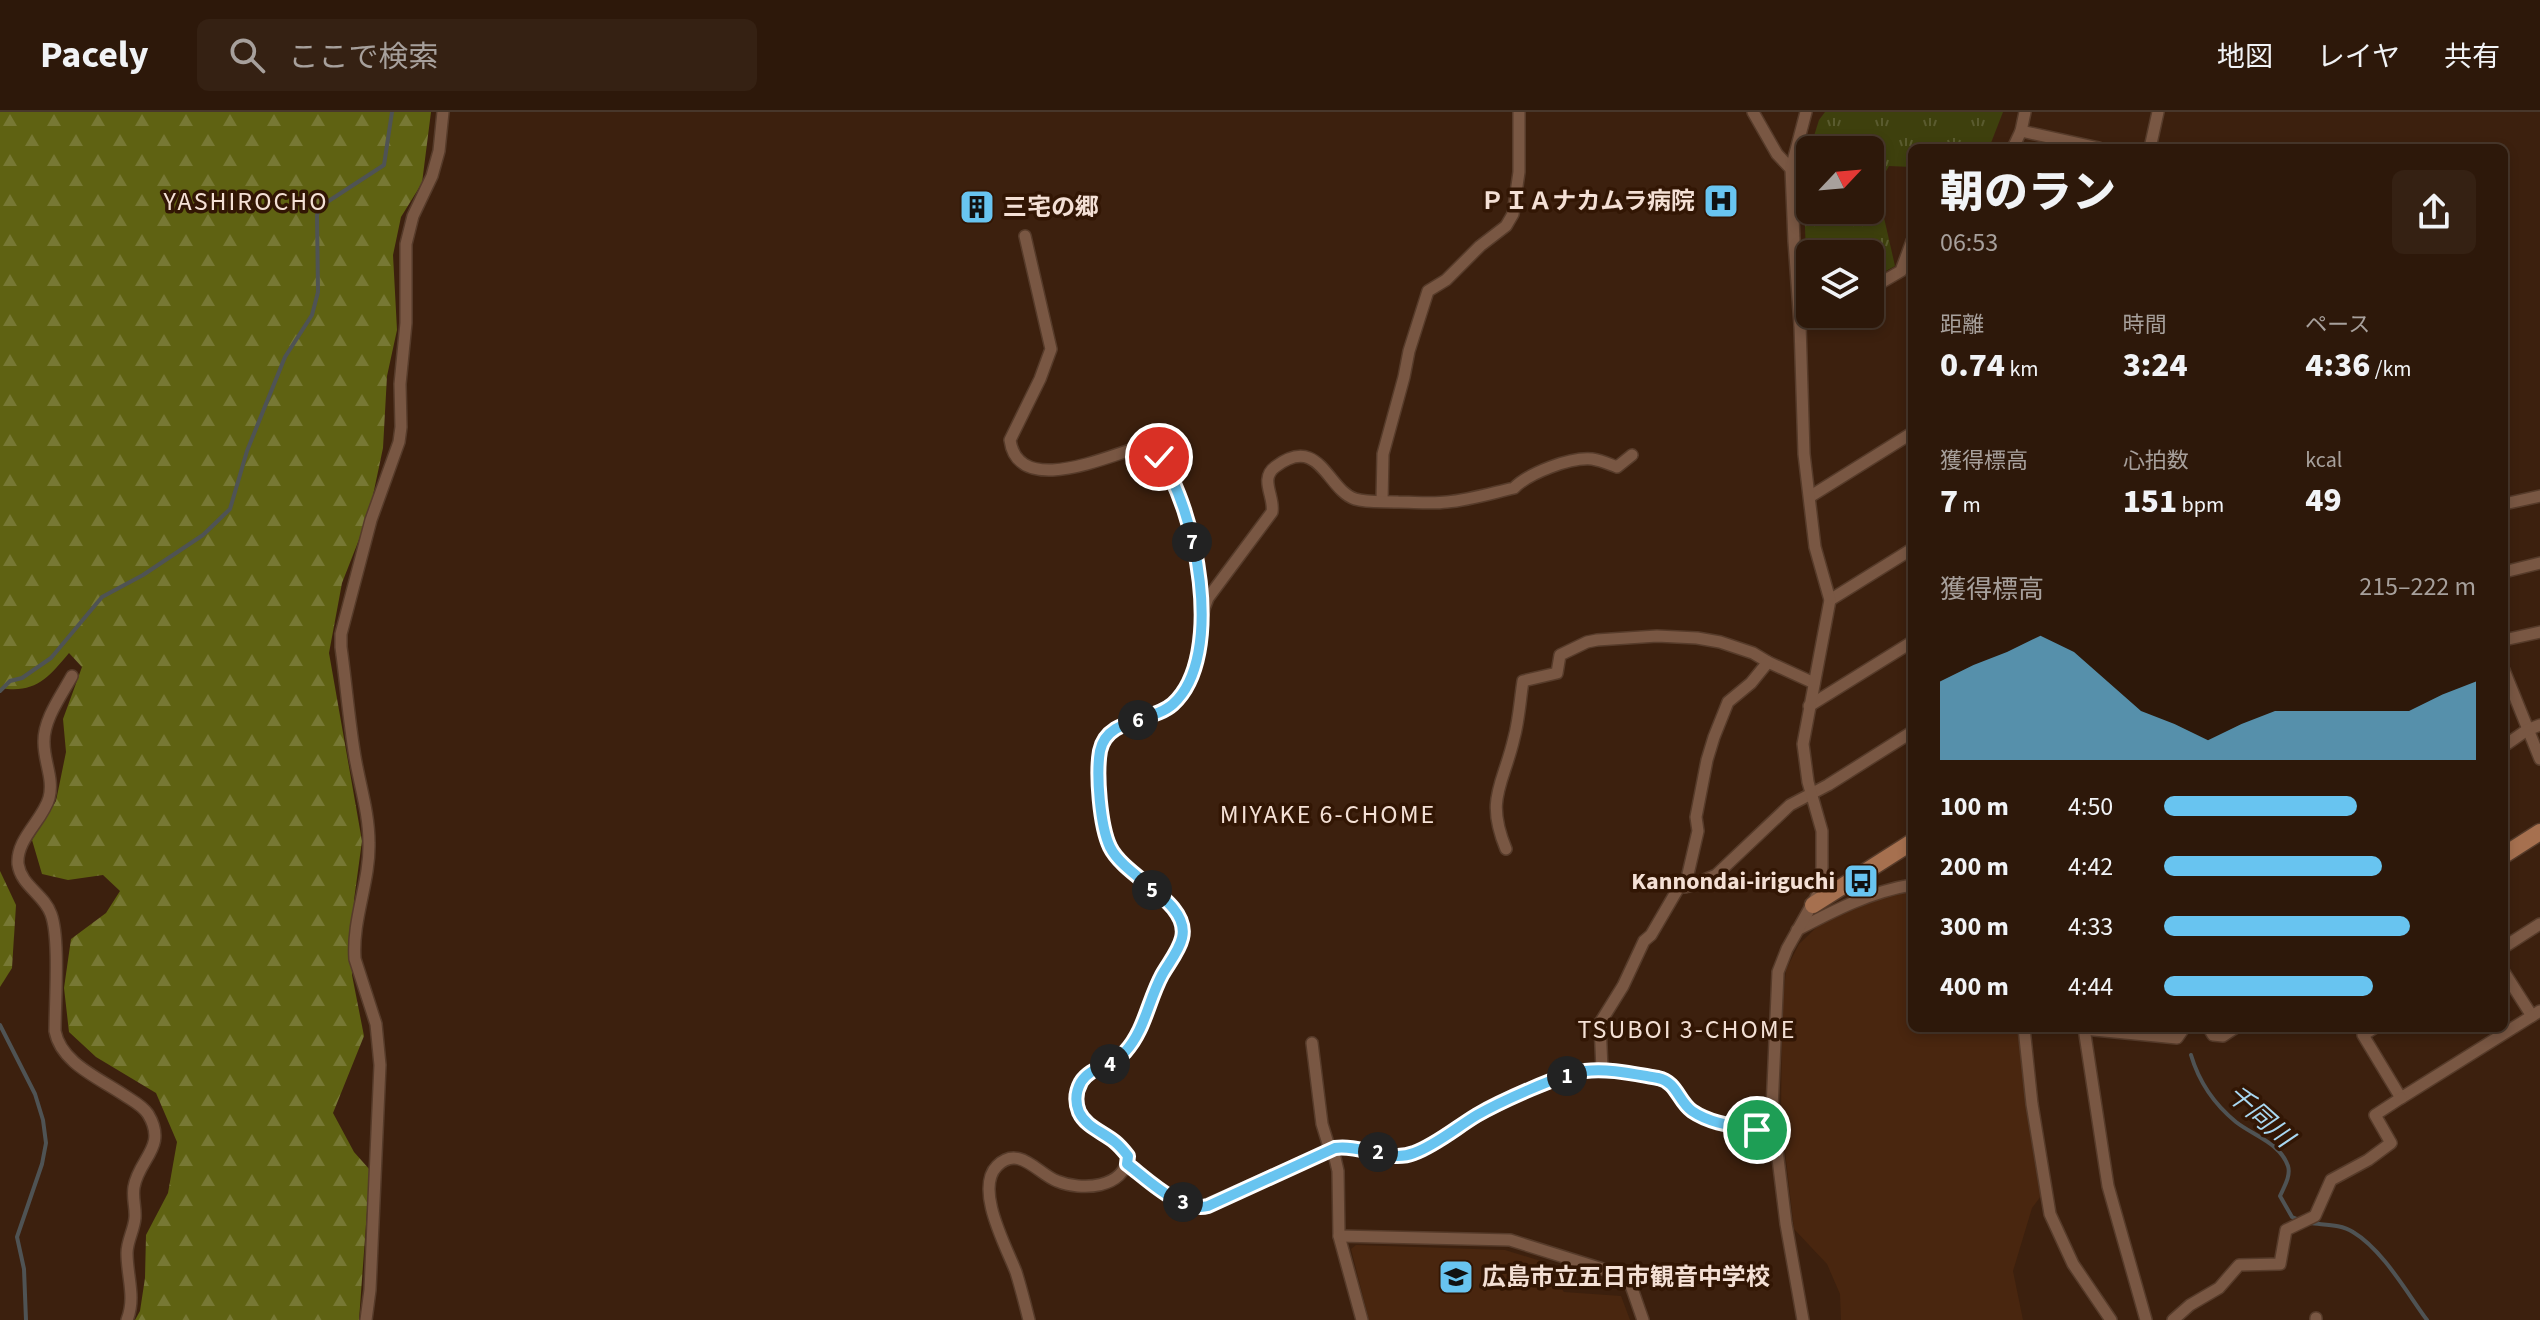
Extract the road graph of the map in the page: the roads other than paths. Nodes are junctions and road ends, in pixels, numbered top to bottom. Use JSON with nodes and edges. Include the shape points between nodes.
{"nodes":[{"id":1,"x":443,"y":112,"type":"edge"},
{"id":2,"x":1519,"y":112,"type":"edge"},
{"id":3,"x":1753,"y":112,"type":"edge"},
{"id":4,"x":1806,"y":112,"type":"edge"},
{"id":5,"x":2025,"y":112,"type":"edge"},
{"id":6,"x":2158,"y":112,"type":"edge"},
{"id":7,"x":2021,"y":131,"type":"junction"},
{"id":8,"x":2015,"y":144,"type":"edge"},
{"id":9,"x":2081,"y":144,"type":"edge"},
{"id":10,"x":2151,"y":144,"type":"edge"},
{"id":11,"x":1791,"y":169,"type":"junction"},
{"id":12,"x":1025,"y":236,"type":"dead end"},
{"id":13,"x":1908,"y":252,"type":"edge"},
{"id":14,"x":1796,"y":269,"type":"edge"},
{"id":15,"x":1884,"y":281,"type":"edge"},
{"id":16,"x":1800,"y":328,"type":"edge"},
{"id":17,"x":1908,"y":435,"type":"edge"},
{"id":18,"x":1632,"y":455,"type":"dead end"},
{"id":19,"x":1811,"y":496,"type":"junction"},
{"id":20,"x":2540,"y":496,"type":"edge"},
{"id":21,"x":1382,"y":501,"type":"junction"},
{"id":22,"x":2508,"y":503,"type":"edge"},
{"id":23,"x":1908,"y":551,"type":"edge"},
{"id":24,"x":2540,"y":563,"type":"edge"},
{"id":25,"x":2508,"y":571,"type":"edge"},
{"id":26,"x":1830,"y":600,"type":"junction"},
{"id":27,"x":1204,"y":612,"type":"junction"},
{"id":28,"x":2540,"y":632,"type":"edge"},
{"id":29,"x":2508,"y":639,"type":"edge"},
{"id":30,"x":1908,"y":644,"type":"edge"},
{"id":31,"x":1768,"y":662,"type":"junction"},
{"id":32,"x":72,"y":676,"type":"dead end"},
{"id":33,"x":2508,"y":680,"type":"edge"},
{"id":34,"x":1814,"y":683,"type":"junction"},
{"id":35,"x":1809,"y":706,"type":"junction"},
{"id":36,"x":2540,"y":725,"type":"edge"},
{"id":37,"x":2527,"y":730,"type":"junction"},
{"id":38,"x":1908,"y":734,"type":"edge"},
{"id":39,"x":2508,"y":743,"type":"edge"},
{"id":40,"x":2540,"y":759,"type":"edge"},
{"id":41,"x":1812,"y":793,"type":"junction"},
{"id":42,"x":2540,"y":832,"type":"edge"},
{"id":43,"x":1908,"y":845,"type":"edge"},
{"id":44,"x":1506,"y":849,"type":"dead end"},
{"id":45,"x":2508,"y":852,"type":"edge"},
{"id":46,"x":1908,"y":886,"type":"edge"},
{"id":47,"x":1685,"y":887,"type":"junction"},
{"id":48,"x":1813,"y":905,"type":"junction"},
{"id":49,"x":2540,"y":924,"type":"edge"},
{"id":50,"x":1797,"y":930,"type":"junction"},
{"id":51,"x":2508,"y":944,"type":"edge"},
{"id":52,"x":2508,"y":977,"type":"edge"},
{"id":53,"x":2536,"y":1013,"type":"edge"},
{"id":54,"x":2508,"y":1031,"type":"edge"},
{"id":55,"x":2024,"y":1032,"type":"edge"},
{"id":56,"x":2085,"y":1032,"type":"edge"},
{"id":57,"x":2121,"y":1032,"type":"edge"},
{"id":58,"x":2181,"y":1032,"type":"edge"},
{"id":59,"x":2211,"y":1032,"type":"edge"},
{"id":60,"x":2229,"y":1032,"type":"edge"},
{"id":61,"x":2368,"y":1032,"type":"edge"},
{"id":62,"x":2506,"y":1032,"type":"edge"},
{"id":63,"x":1312,"y":1043,"type":"dead end"},
{"id":64,"x":1602,"y":1070,"type":"junction"},
{"id":65,"x":2401,"y":1098,"type":"junction"},
{"id":66,"x":1775,"y":1133,"type":"junction"},
{"id":67,"x":1330,"y":1150,"type":"junction"},
{"id":68,"x":1127,"y":1164,"type":"junction"},
{"id":69,"x":1339,"y":1236,"type":"junction"},
{"id":70,"x":127,"y":1320,"type":"edge"},
{"id":71,"x":366,"y":1320,"type":"edge"},
{"id":72,"x":1029,"y":1320,"type":"edge"},
{"id":73,"x":1362,"y":1320,"type":"edge"},
{"id":74,"x":1643,"y":1320,"type":"edge"},
{"id":75,"x":1803,"y":1320,"type":"edge"},
{"id":76,"x":2111,"y":1320,"type":"edge"},
{"id":77,"x":2146,"y":1320,"type":"edge"},
{"id":78,"x":2173,"y":1320,"type":"edge"}],
"edges":[{"from":1,"to":71,"type":"street","via":[[432,176],[406,244],[399,442],[371,520],[341,634],[369,823],[355,959],[376,1024],[380,1065]]},
{"from":2,"to":21,"type":"street","via":[[1513,214],[1506,226],[1428,291],[1383,454]]},
{"from":3,"to":11,"type":"street"},
{"from":4,"to":11,"type":"street"},
{"from":5,"to":7,"type":"street"},
{"from":6,"to":10,"type":"street"},
{"from":7,"to":8,"type":"street"},
{"from":7,"to":9,"type":"street"},
{"from":11,"to":14,"type":"street"},
{"from":12,"to":27,"type":"street","via":[[1051,349],[1010,440],[1011,449],[1026,465],[1050,471],[1137,448],[1154,453],[1176,488],[1194,549]]},
{"from":13,"to":15,"type":"street","via":[[1901,271]]},
{"from":16,"to":19,"type":"street","via":[[1804,454]]},
{"from":17,"to":19,"type":"street"},
{"from":18,"to":21,"type":"street","via":[[1617,467],[1592,459],[1556,466],[1514,488],[1447,502]]},
{"from":19,"to":26,"type":"street","via":[[1815,547]]},
{"from":20,"to":22,"type":"street"},
{"from":21,"to":27,"type":"street","via":[[1346,494],[1308,458],[1275,467],[1267,478],[1272,512],[1208,598]]},
{"from":23,"to":26,"type":"street"},
{"from":24,"to":25,"type":"street"},
{"from":26,"to":34,"type":"street"},
{"from":27,"to":68,"type":"street","via":[[1198,656],[1180,696],[1166,709],[1115,729],[1100,752],[1099,786],[1110,847],[1127,869],[1175,908],[1183,930],[1136,1037],[1116,1061],[1085,1076],[1078,1089],[1079,1113],[1115,1142],[1128,1156]]},
{"from":28,"to":29,"type":"street"},
{"from":30,"to":35,"type":"street"},
{"from":31,"to":34,"type":"street"},
{"from":31,"to":44,"type":"street","via":[[1720,642],[1667,636],[1597,640],[1560,655],[1557,673],[1523,681],[1515,738],[1496,795],[1495,817]]},
{"from":31,"to":47,"type":"street","via":[[1728,702],[1714,737]]},
{"from":32,"to":70,"type":"street","via":[[47,724],[49,799],[23,842],[18,864],[54,921],[57,1042],[73,1062],[142,1106],[154,1126],[152,1152],[133,1193],[136,1215],[127,1255]]},
{"from":33,"to":37,"type":"street"},
{"from":34,"to":35,"type":"street"},
{"from":35,"to":41,"type":"street","via":[[1803,744]]},
{"from":36,"to":37,"type":"street"},
{"from":37,"to":39,"type":"street"},
{"from":37,"to":40,"type":"street"},
{"from":38,"to":41,"type":"street"},
{"from":41,"to":47,"type":"street","via":[[1781,813],[1716,875]]},
{"from":41,"to":48,"type":"street","via":[[1823,848],[1822,882]]},
{"from":42,"to":45,"type":"street"},
{"from":43,"to":48,"type":"street"},
{"from":46,"to":50,"type":"street","via":[[1865,898]]},
{"from":47,"to":64,"type":"street","via":[[1679,887],[1644,941],[1600,1023]]},
{"from":48,"to":50,"type":"street"},
{"from":49,"to":51,"type":"street"},
{"from":50,"to":66,"type":"street","via":[[1775,990]]},
{"from":52,"to":53,"type":"street"},
{"from":53,"to":54,"type":"street"},
{"from":55,"to":76,"type":"street","via":[[2050,1214],[2073,1264]]},
{"from":56,"to":77,"type":"street","via":[[2108,1186]]},
{"from":57,"to":58,"type":"street","via":[[2177,1038]]},
{"from":59,"to":60,"type":"street"},
{"from":61,"to":65,"type":"street","via":[[2363,1035]]},
{"from":62,"to":65,"type":"street"},
{"from":63,"to":67,"type":"street"},
{"from":64,"to":66,"type":"street","via":[[1662,1079],[1691,1110],[1708,1119]]},
{"from":64,"to":67,"type":"street","via":[[1577,1072],[1510,1099],[1414,1153]]},
{"from":65,"to":78,"type":"street","via":[[2375,1115],[2391,1143],[2331,1180],[2315,1216],[2286,1230],[2280,1264],[2239,1265],[2219,1288]]},
{"from":66,"to":75,"type":"street"},
{"from":67,"to":68,"type":"street","via":[[1202,1207],[1165,1193]]},
{"from":67,"to":69,"type":"street","via":[[1338,1171]]},
{"from":68,"to":72,"type":"street","via":[[1101,1185],[1061,1183],[1021,1159],[996,1167],[990,1184],[995,1221]]},
{"from":69,"to":73,"type":"street"},
{"from":69,"to":74,"type":"street","via":[[1510,1240],[1628,1277]]}]}
